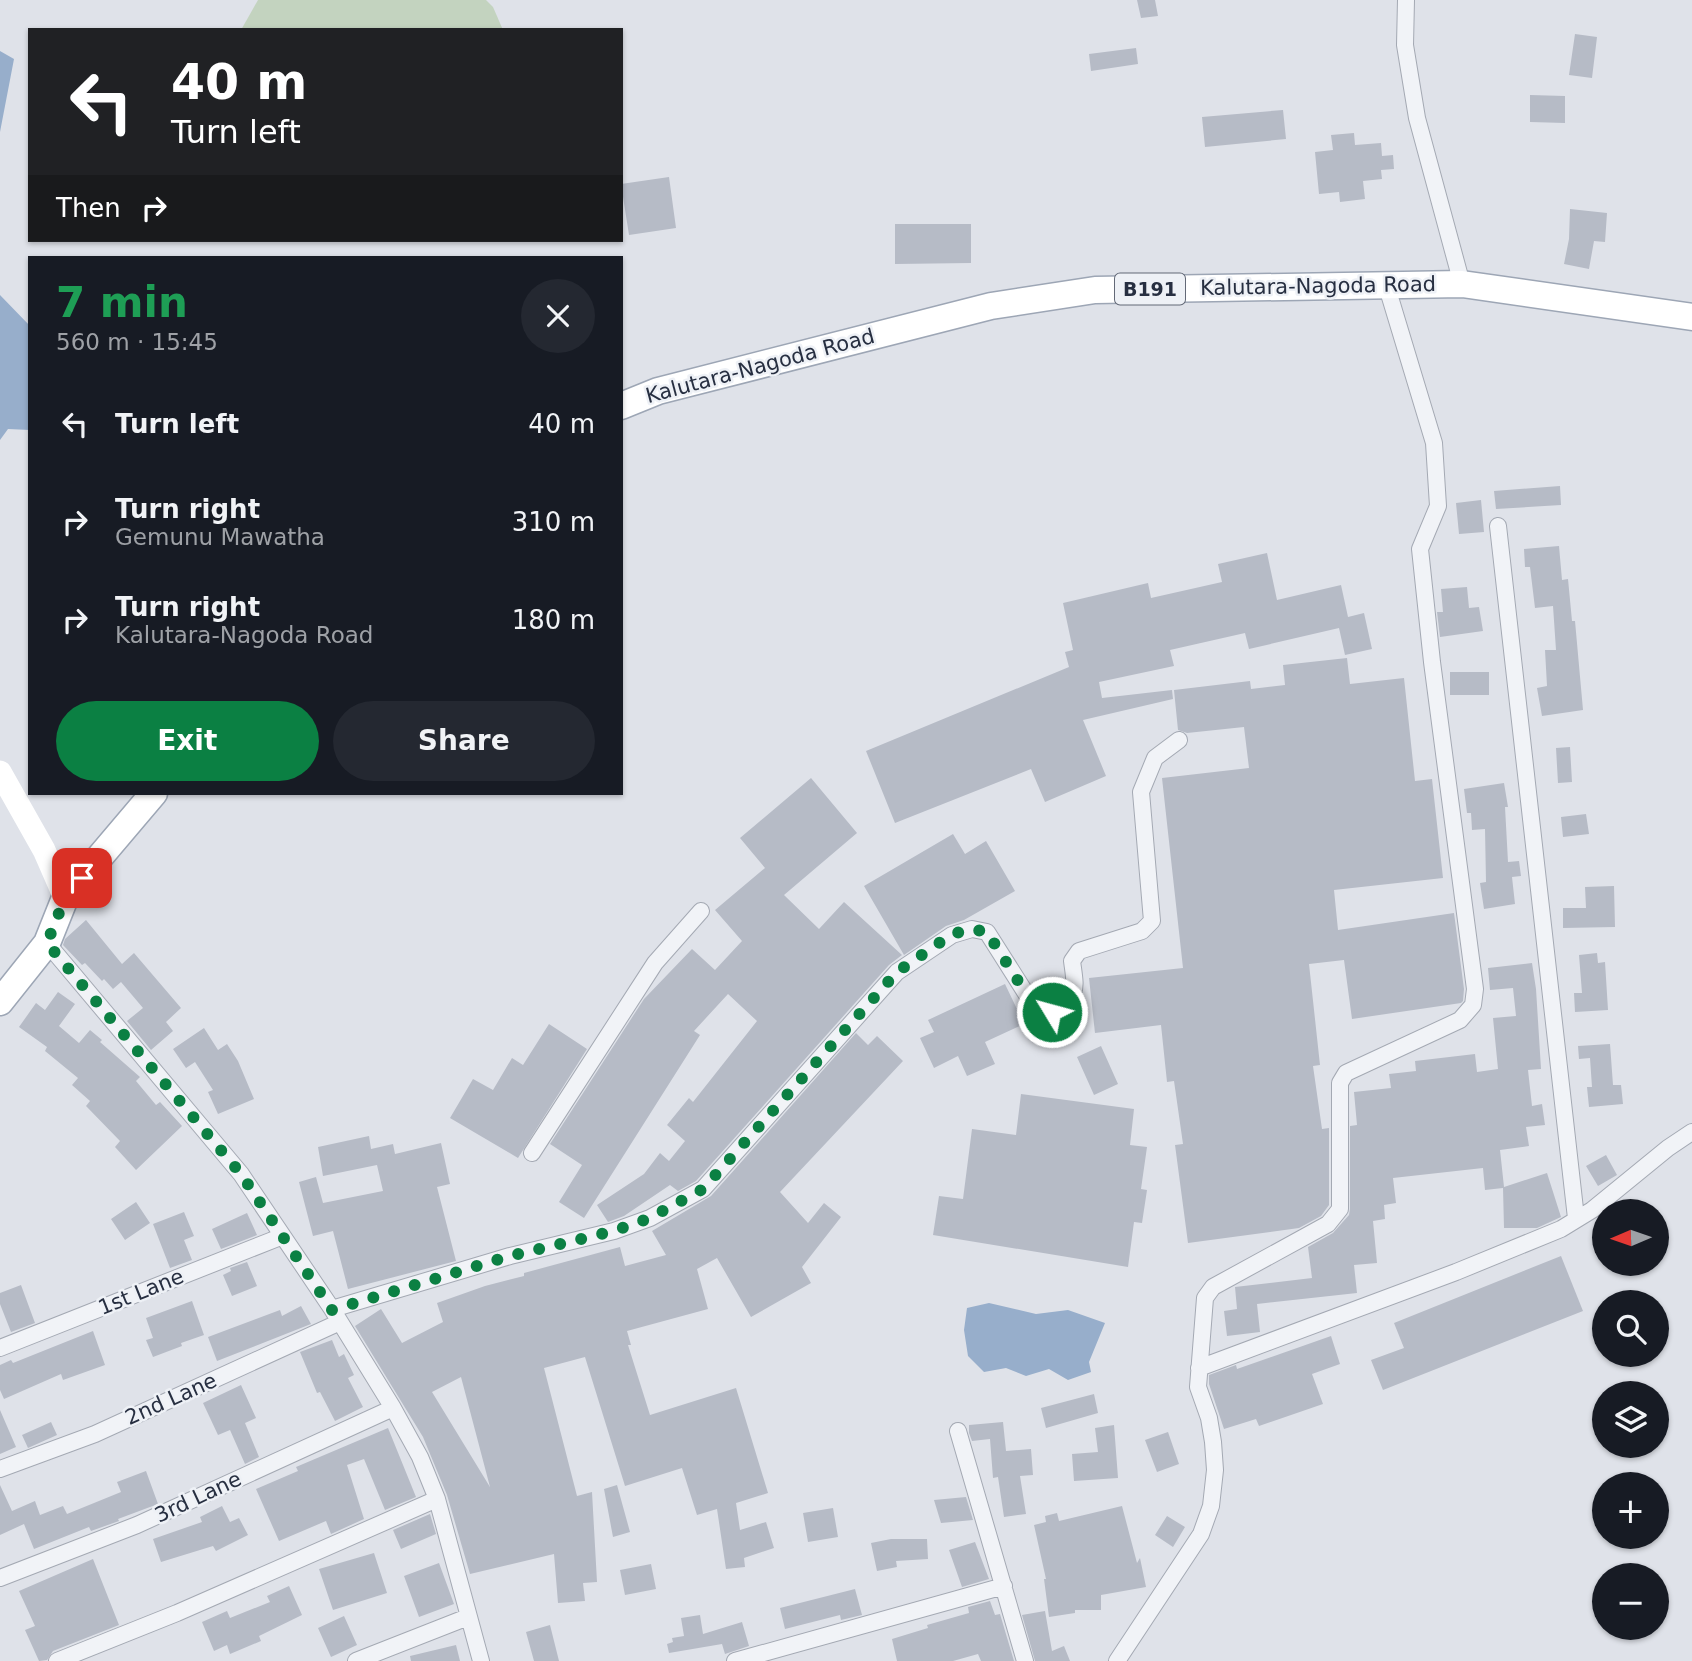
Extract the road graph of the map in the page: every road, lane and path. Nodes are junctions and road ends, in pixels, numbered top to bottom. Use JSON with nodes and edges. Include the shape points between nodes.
{"nodes":[{"id":1,"x":1406,"y":0,"type":"edge"},
{"id":2,"x":1387,"y":284,"type":"junction"},
{"id":3,"x":1462,"y":284,"type":"junction"},
{"id":4,"x":1692,"y":317,"type":"edge"},
{"id":5,"x":623,"y":405,"type":"edge"},
{"id":6,"x":1498,"y":526,"type":"dead end"},
{"id":7,"x":1179,"y":740,"type":"dead end"},
{"id":8,"x":0,"y":772,"type":"edge"},
{"id":9,"x":152,"y":795,"type":"edge"},
{"id":10,"x":65,"y":898,"type":"junction"},
{"id":11,"x":701,"y":911,"type":"dead end"},
{"id":12,"x":47,"y":943,"type":"junction"},
{"id":13,"x":0,"y":1002,"type":"edge"},
{"id":14,"x":1692,"y":1132,"type":"edge"},
{"id":15,"x":532,"y":1153,"type":"dead end"},
{"id":16,"x":1576,"y":1218,"type":"junction"},
{"id":17,"x":283,"y":1236,"type":"junction"},
{"id":18,"x":336,"y":1316,"type":"junction"},
{"id":19,"x":0,"y":1349,"type":"edge"},
{"id":20,"x":1199,"y":1368,"type":"junction"},
{"id":21,"x":393,"y":1408,"type":"junction"},
{"id":22,"x":958,"y":1431,"type":"dead end"},
{"id":23,"x":0,"y":1469,"type":"edge"},
{"id":24,"x":437,"y":1499,"type":"junction"},
{"id":25,"x":0,"y":1578,"type":"edge"},
{"id":26,"x":1004,"y":1586,"type":"junction"},
{"id":27,"x":468,"y":1617,"type":"junction"},
{"id":28,"x":57,"y":1661,"type":"edge"},
{"id":29,"x":356,"y":1661,"type":"edge"},
{"id":30,"x":481,"y":1661,"type":"edge"},
{"id":31,"x":735,"y":1661,"type":"edge"},
{"id":32,"x":1025,"y":1661,"type":"edge"},
{"id":33,"x":1117,"y":1661,"type":"edge"}],
"edges":[{"from":1,"to":3,"type":"street","via":[[1405,45],[1417,118]]},
{"from":2,"to":3,"type":"main road","name":"Kalutara-Nagoda Road","number":"B191"},
{"from":2,"to":5,"type":"main road","name":"Kalutara-Nagoda Road","number":"B191","via":[[1095,290],[991,306],[658,391]]},
{"from":2,"to":20,"type":"street","via":[[1434,443],[1438,506],[1420,549],[1475,989],[1473,1005],[1460,1020],[1346,1073],[1340,1083],[1340,1209],[1328,1224],[1213,1287],[1205,1298]]},
{"from":3,"to":4,"type":"main road","name":"Kalutara-Nagoda Road","number":"B191"},
{"from":6,"to":16,"type":"street"},
{"from":7,"to":18,"type":"street","name":"2nd Lane","via":[[1155,758],[1141,792],[1152,921],[1142,931],[1079,951],[1072,961],[1075,987],[1069,1002],[1052,1012],[1032,1003],[987,932],[972,929],[952,934],[897,972],[703,1189],[650,1218],[614,1231],[510,1256]]},
{"from":8,"to":10,"type":"street"},
{"from":9,"to":10,"type":"main road"},
{"from":10,"to":12,"type":"main road"},
{"from":11,"to":15,"type":"street","via":[[655,963]]},
{"from":12,"to":13,"type":"main road"},
{"from":12,"to":17,"type":"street","via":[[241,1174]]},
{"from":14,"to":16,"type":"street"},
{"from":16,"to":20,"type":"street","via":[[1561,1229],[1456,1272]]},
{"from":17,"to":18,"type":"street"},
{"from":17,"to":19,"type":"street","name":"1st Lane"},
{"from":18,"to":21,"type":"street"},
{"from":18,"to":23,"type":"street","name":"2nd Lane","via":[[95,1434]]},
{"from":20,"to":33,"type":"street","via":[[1198,1387],[1213,1442],[1211,1506],[1201,1534]]},
{"from":21,"to":24,"type":"street"},
{"from":21,"to":25,"type":"street","name":"3rd Lane","via":[[137,1525]]},
{"from":22,"to":26,"type":"street"},
{"from":24,"to":27,"type":"street"},
{"from":24,"to":28,"type":"street"},
{"from":26,"to":31,"type":"street"},
{"from":26,"to":32,"type":"street"},
{"from":27,"to":29,"type":"street"},
{"from":27,"to":30,"type":"street"}]}
